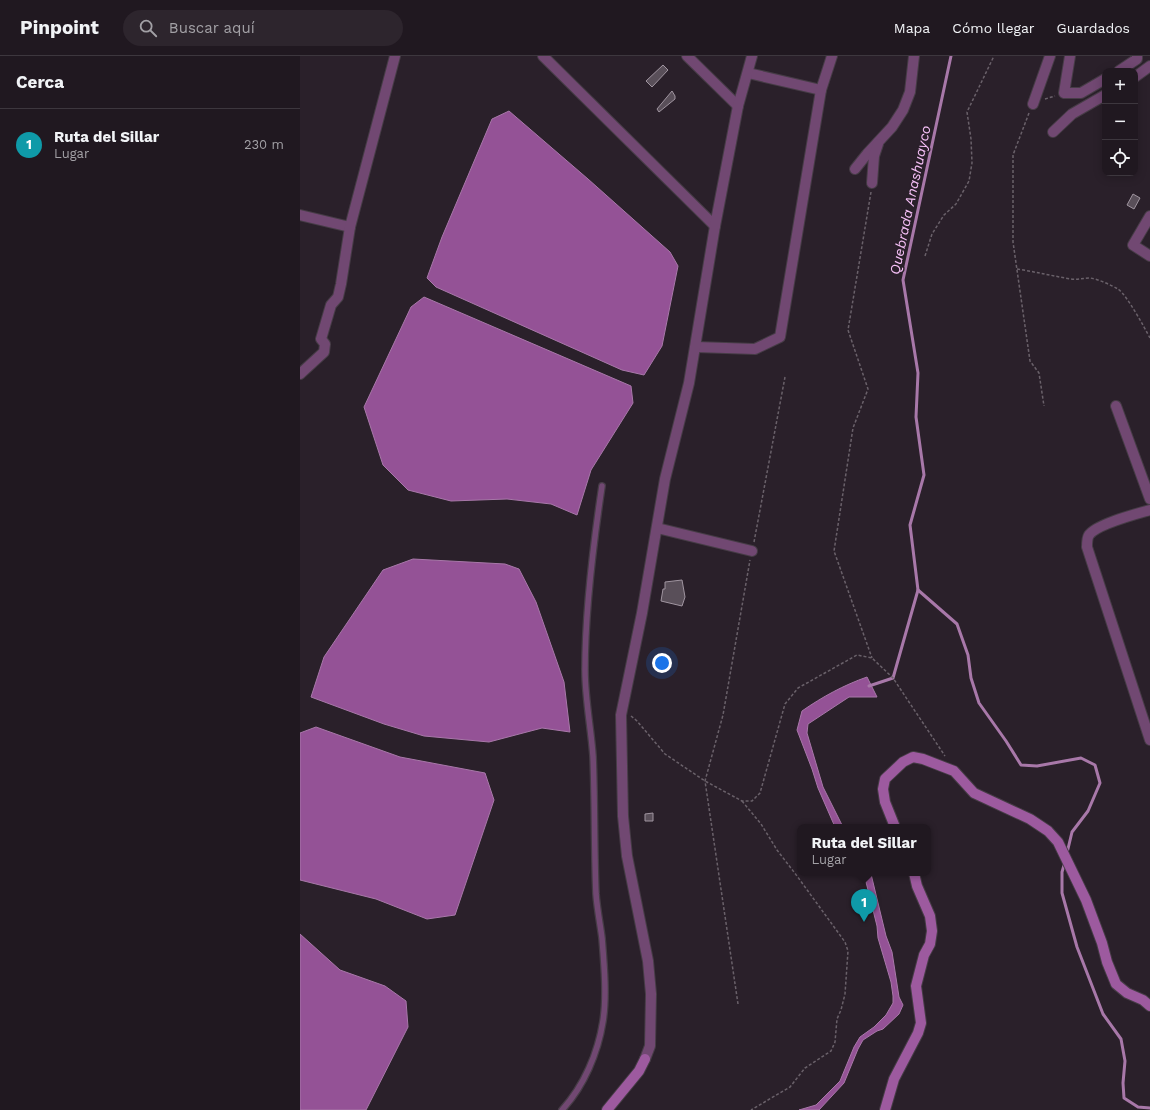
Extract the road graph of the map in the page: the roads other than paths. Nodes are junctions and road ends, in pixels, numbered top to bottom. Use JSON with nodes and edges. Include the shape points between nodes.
{"nodes":[{"id":1,"x":395,"y":56,"type":"edge"},
{"id":2,"x":543,"y":56,"type":"edge"},
{"id":3,"x":687,"y":56,"type":"edge"},
{"id":4,"x":752,"y":56,"type":"edge"},
{"id":5,"x":832,"y":56,"type":"edge"},
{"id":6,"x":914,"y":56,"type":"edge"},
{"id":7,"x":1050,"y":56,"type":"edge"},
{"id":8,"x":1070,"y":56,"type":"edge"},
{"id":9,"x":1137,"y":56,"type":"edge"},
{"id":10,"x":1150,"y":66,"type":"edge"},
{"id":11,"x":1124,"y":68,"type":"edge"},
{"id":12,"x":748,"y":73,"type":"junction"},
{"id":13,"x":1138,"y":75,"type":"edge"},
{"id":14,"x":1102,"y":81,"type":"edge"},
{"id":15,"x":821,"y":90,"type":"junction"},
{"id":16,"x":1102,"y":97,"type":"edge"},
{"id":17,"x":1033,"y":104,"type":"road end"},
{"id":18,"x":738,"y":106,"type":"junction"},
{"id":19,"x":1054,"y":132,"type":"dead end"},
{"id":20,"x":879,"y":142,"type":"junction"},
{"id":21,"x":855,"y":169,"type":"dead end"},
{"id":22,"x":872,"y":183,"type":"road end"},
{"id":23,"x":300,"y":215,"type":"edge"},
{"id":24,"x":1150,"y":216,"type":"edge"},
{"id":25,"x":715,"y":226,"type":"junction"},
{"id":26,"x":350,"y":227,"type":"junction"},
{"id":27,"x":1150,"y":256,"type":"edge"},
{"id":28,"x":696,"y":347,"type":"junction"},
{"id":29,"x":300,"y":374,"type":"edge"},
{"id":30,"x":1116,"y":406,"type":"dead end"},
{"id":31,"x":602,"y":486,"type":"dead end"},
{"id":32,"x":1150,"y":499,"type":"edge"},
{"id":33,"x":1150,"y":510,"type":"edge"},
{"id":34,"x":657,"y":528,"type":"junction"},
{"id":35,"x":752,"y":551,"type":"road end"},
{"id":36,"x":1150,"y":740,"type":"edge"},
{"id":37,"x":894,"y":824,"type":"edge"},
{"id":38,"x":915,"y":876,"type":"edge"},
{"id":39,"x":1150,"y":1006,"type":"edge"},
{"id":40,"x":562,"y":1110,"type":"edge"},
{"id":41,"x":607,"y":1110,"type":"edge"},
{"id":42,"x":885,"y":1110,"type":"edge"}],
"edges":[{"from":1,"to":26,"type":"street"},
{"from":2,"to":25,"type":"street"},
{"from":3,"to":18,"type":"street"},
{"from":4,"to":12,"type":"street"},
{"from":5,"to":15,"type":"street"},
{"from":6,"to":20,"type":"street","via":[[910,92],[903,110]]},
{"from":7,"to":17,"type":"street"},
{"from":8,"to":14,"type":"street","via":[[1064,93],[1080,93]]},
{"from":9,"to":11,"type":"street"},
{"from":10,"to":13,"type":"street"},
{"from":12,"to":15,"type":"street"},
{"from":12,"to":18,"type":"street"},
{"from":15,"to":28,"type":"street","via":[[780,337],[756,349]]},
{"from":16,"to":19,"type":"street","via":[[1072,114]]},
{"from":18,"to":25,"type":"street"},
{"from":20,"to":21,"type":"street"},
{"from":20,"to":22,"type":"street","via":[[874,156]]},
{"from":23,"to":26,"type":"street"},
{"from":24,"to":27,"type":"street","via":[[1133,245]]},
{"from":25,"to":28,"type":"street"},
{"from":26,"to":29,"type":"street","via":[[338,297],[331,305],[321,339],[325,344],[324,352]]},
{"from":28,"to":34,"type":"street","via":[[665,479]]},
{"from":30,"to":32,"type":"street"},
{"from":31,"to":40,"type":"lane","via":[[594,541],[585,671],[593,755],[596,894],[602,940],[603,1020],[591,1063],[576,1093]]},
{"from":33,"to":36,"type":"street","via":[[1094,530],[1088,536],[1087,547]]},
{"from":34,"to":35,"type":"street"},
{"from":34,"to":41,"type":"street","via":[[621,715],[623,816],[627,856],[648,961],[651,994],[650,1046],[639,1071]]},
{"from":37,"to":39,"type":"street","via":[[885,802],[885,779],[912,757],[954,771],[974,793],[1030,819],[1048,831],[1058,842],[1086,900],[1116,984],[1126,993]]},
{"from":38,"to":42,"type":"street","via":[[930,916],[932,931],[916,986],[920,1023],[918,1033],[894,1079]]}]}
